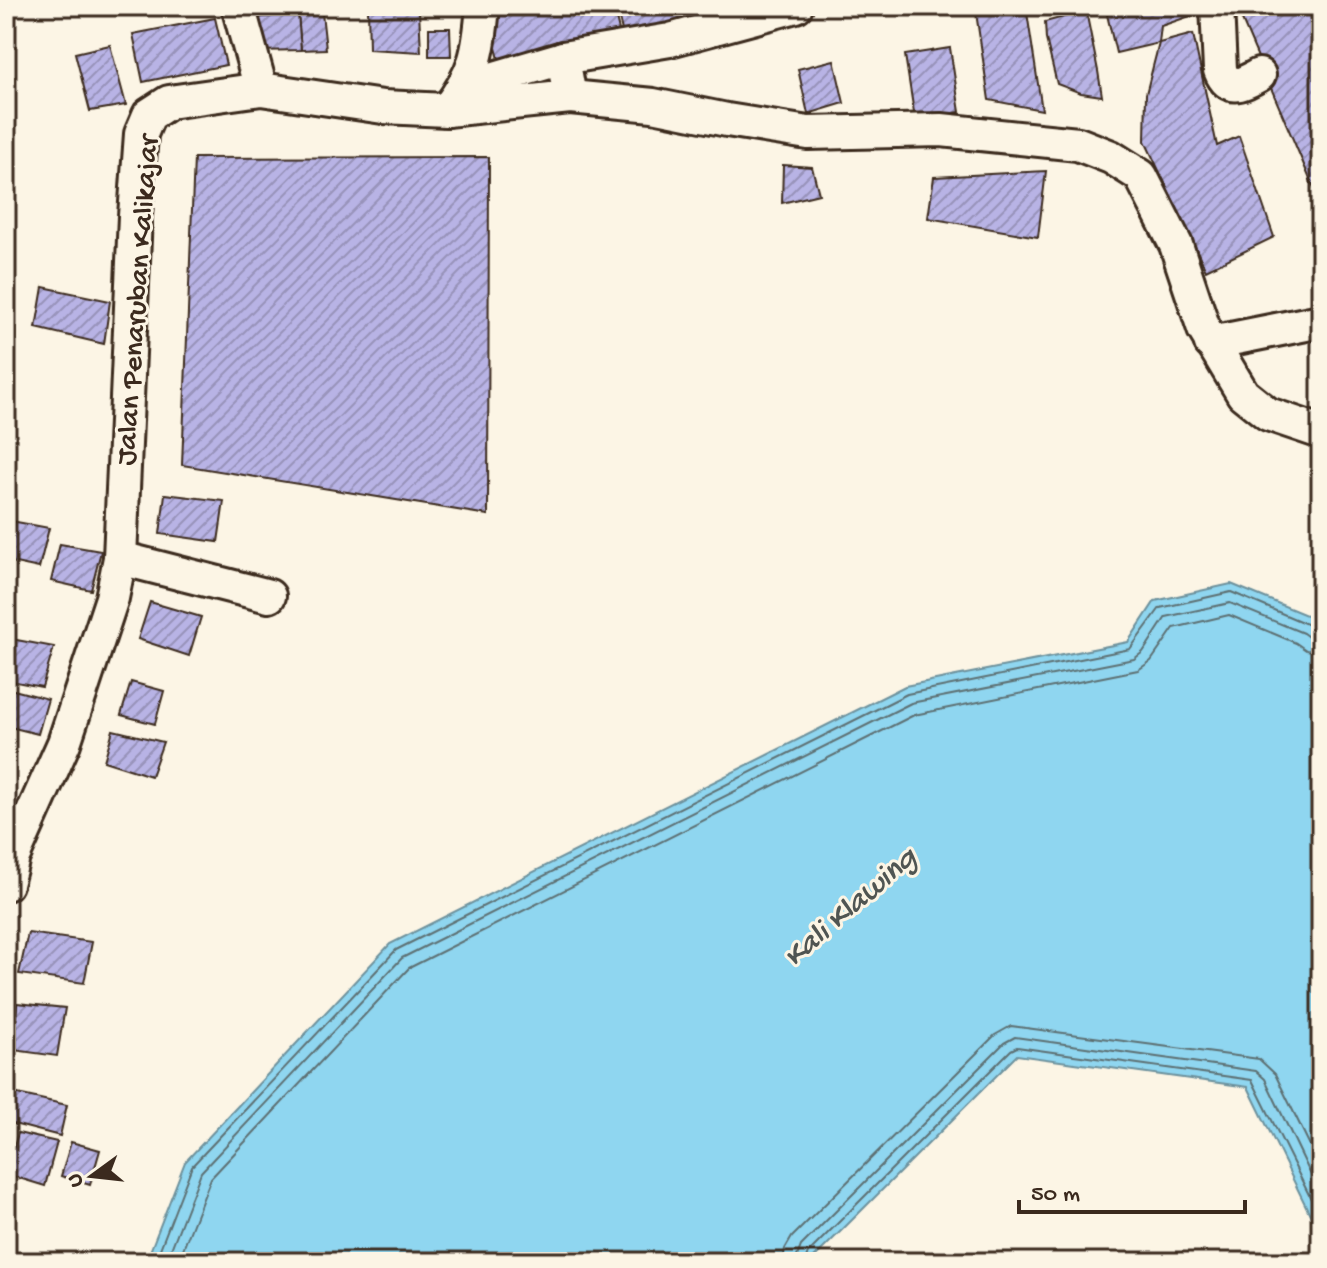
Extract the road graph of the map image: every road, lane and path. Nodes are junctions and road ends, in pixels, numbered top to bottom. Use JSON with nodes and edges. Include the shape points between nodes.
{"nodes":[{"id":1,"x":238,"y":6,"type":"edge"},
{"id":2,"x":483,"y":6,"type":"edge"},
{"id":3,"x":796,"y":6,"type":"edge"},
{"id":4,"x":1217,"y":6,"type":"edge"},
{"id":5,"x":563,"y":58,"type":"junction"},
{"id":6,"x":1259,"y":75,"type":"dead end"},
{"id":7,"x":261,"y":89,"type":"junction"},
{"id":8,"x":570,"y":97,"type":"junction"},
{"id":9,"x":456,"y":99,"type":"junction"},
{"id":10,"x":1321,"y":321,"type":"edge"},
{"id":11,"x":1211,"y":343,"type":"junction"},
{"id":12,"x":1321,"y":432,"type":"edge"},
{"id":13,"x":120,"y":558,"type":"junction"},
{"id":14,"x":269,"y":596,"type":"dead end"},
{"id":15,"x":6,"y":884,"type":"edge"}],
"edges":[{"from":1,"to":7,"type":"street"},
{"from":2,"to":9,"type":"street","via":[[480,45]]},
{"from":3,"to":5,"type":"street","via":[[670,40]]},
{"from":4,"to":6,"type":"street","via":[[1224,80],[1237,86]]},
{"from":5,"to":8,"type":"street"},
{"from":5,"to":9,"type":"street"},
{"from":7,"to":9,"type":"street","name":"Jalan Penaruban Kalikajar","via":[[383,107]]},
{"from":7,"to":13,"type":"street","name":"Jalan Penaruban Kalikajar","via":[[169,102],[149,115],[141,134]]},
{"from":8,"to":9,"type":"street"},
{"from":8,"to":11,"type":"street","via":[[653,105],[808,133],[941,130],[1078,144],[1141,176],[1176,245]]},
{"from":10,"to":11,"type":"street"},
{"from":11,"to":12,"type":"street","via":[[1243,394],[1268,414]]},
{"from":13,"to":14,"type":"street"},
{"from":13,"to":15,"type":"street","name":"Jalan Penaruban Kalikajar","via":[[64,743]]}]}
